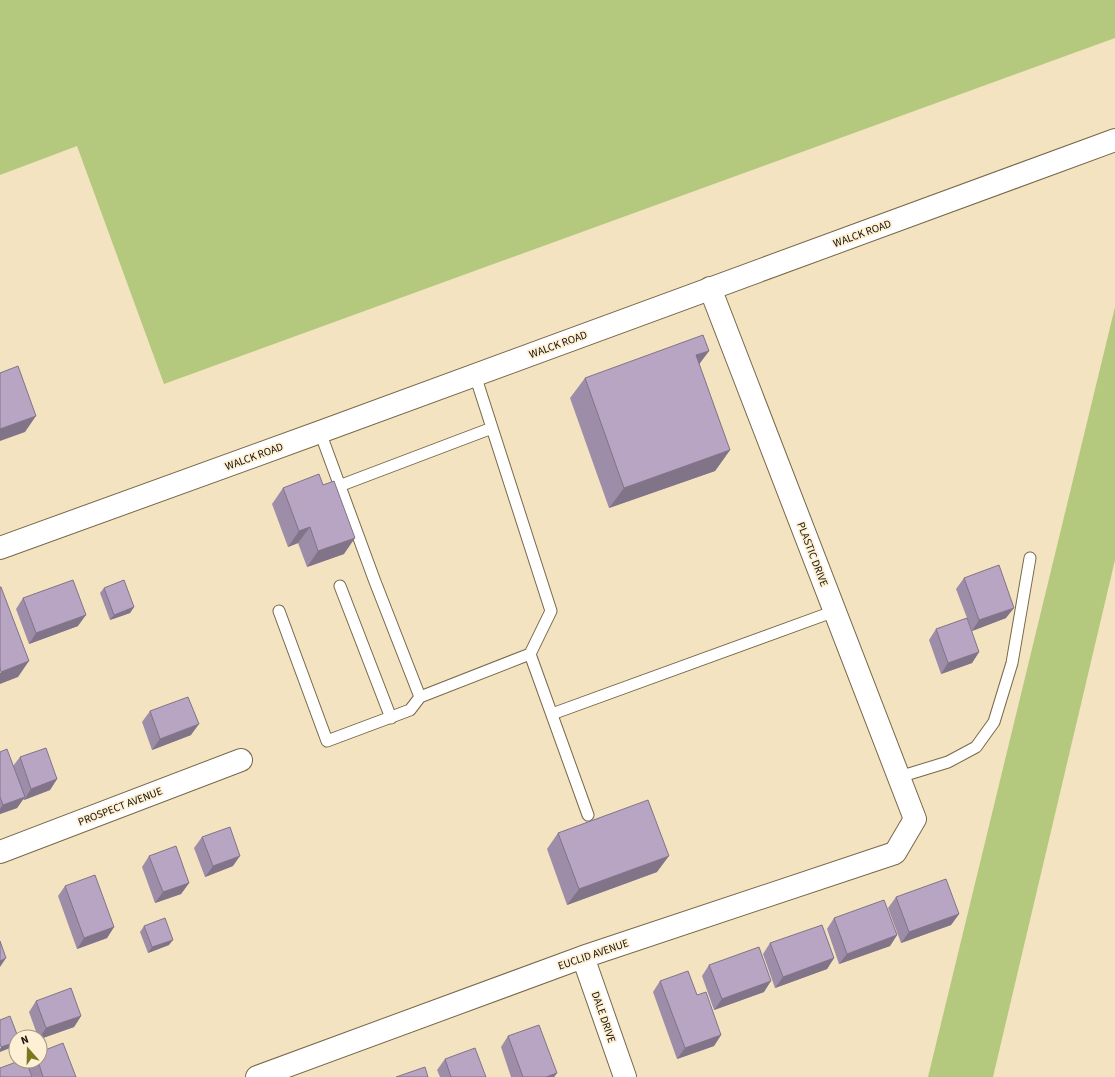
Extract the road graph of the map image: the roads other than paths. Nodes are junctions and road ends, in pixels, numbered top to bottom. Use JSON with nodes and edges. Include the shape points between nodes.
{"nodes":[{"id":1,"x":1115,"y":140,"type":"edge"},
{"id":2,"x":710,"y":288,"type":"junction"},
{"id":3,"x":474,"y":375,"type":"junction"},
{"id":4,"x":492,"y":428,"type":"junction"},
{"id":5,"x":320,"y":432,"type":"junction"},
{"id":6,"x":339,"y":486,"type":"junction"},
{"id":7,"x":0,"y":548,"type":"edge"},
{"id":8,"x":1030,"y":558,"type":"dead end"},
{"id":9,"x":340,"y":586,"type":"dead end"},
{"id":10,"x":279,"y":611,"type":"dead end"},
{"id":11,"x":835,"y":611,"type":"junction"},
{"id":12,"x":530,"y":654,"type":"junction"},
{"id":13,"x":420,"y":697,"type":"junction"},
{"id":14,"x":552,"y":714,"type":"junction"},
{"id":15,"x":391,"y":718,"type":"junction"},
{"id":16,"x":240,"y":760,"type":"dead end"},
{"id":17,"x":899,"y":777,"type":"junction"},
{"id":18,"x":588,"y":815,"type":"dead end"},
{"id":19,"x":915,"y":819,"type":"joint"},
{"id":20,"x":0,"y":852,"type":"edge"},
{"id":21,"x":583,"y":957,"type":"junction"},
{"id":22,"x":257,"y":1077,"type":"edge"},
{"id":23,"x":625,"y":1077,"type":"edge"}],
"edges":[{"from":1,"to":2,"type":"street","name":"WALCK ROAD"},
{"from":2,"to":3,"type":"street","name":"WALCK ROAD"},
{"from":2,"to":11,"type":"street","name":"PLASTIC DRIVE"},
{"from":3,"to":4,"type":"lane"},
{"from":3,"to":5,"type":"street","name":"WALCK ROAD"},
{"from":4,"to":6,"type":"lane"},
{"from":4,"to":12,"type":"lane","via":[[551,611]]},
{"from":5,"to":6,"type":"lane"},
{"from":5,"to":7,"type":"street","name":"WALCK ROAD"},
{"from":6,"to":13,"type":"lane"},
{"from":8,"to":17,"type":"lane","via":[[1012,663],[994,722],[976,746],[948,762]]},
{"from":9,"to":15,"type":"lane"},
{"from":10,"to":15,"type":"lane","via":[[327,741]]},
{"from":11,"to":14,"type":"lane"},
{"from":11,"to":17,"type":"street","name":"PLASTIC DRIVE"},
{"from":12,"to":13,"type":"lane"},
{"from":12,"to":14,"type":"lane"},
{"from":13,"to":15,"type":"lane","via":[[410,710]]},
{"from":14,"to":18,"type":"lane"},
{"from":16,"to":20,"type":"street","name":"PROSPECT AVENUE"},
{"from":17,"to":19,"type":"street","name":"PLASTIC DRIVE"},
{"from":19,"to":21,"type":"street","name":"EUCLID AVENUE","via":[[895,853]]},
{"from":21,"to":22,"type":"street","name":"EUCLID AVENUE"},
{"from":21,"to":23,"type":"street","name":"DALE DRIVE"}]}
